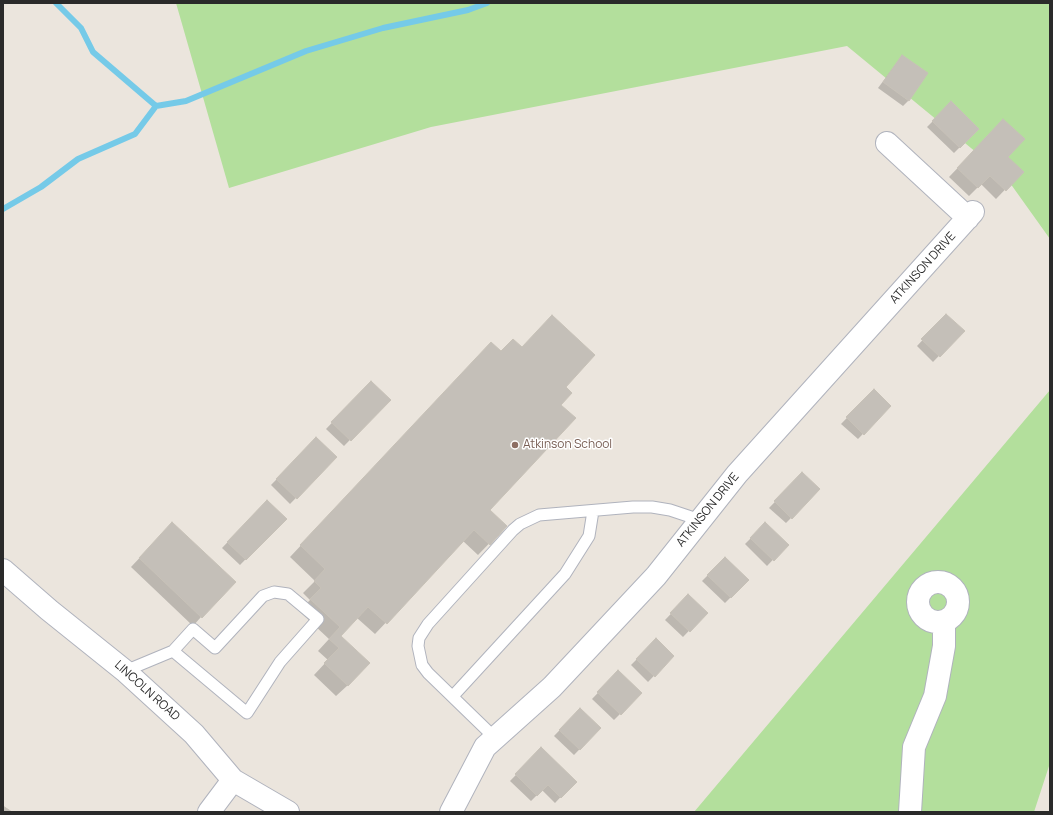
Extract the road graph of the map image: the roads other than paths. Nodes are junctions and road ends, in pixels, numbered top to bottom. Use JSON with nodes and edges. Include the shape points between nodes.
{"nodes":[{"id":1,"x":887,"y":143,"type":"dead end"},
{"id":2,"x":593,"y":511,"type":"junction"},
{"id":3,"x":700,"y":520,"type":"junction"},
{"id":4,"x":3,"y":570,"type":"edge"},
{"id":5,"x":944,"y":622,"type":"dead end"},
{"id":6,"x":173,"y":651,"type":"junction"},
{"id":7,"x":125,"y":671,"type":"junction"},
{"id":8,"x":453,"y":696,"type":"junction"},
{"id":9,"x":495,"y":738,"type":"junction"},
{"id":10,"x":232,"y":780,"type":"junction"},
{"id":11,"x":209,"y":812,"type":"edge"},
{"id":12,"x":288,"y":812,"type":"edge"},
{"id":13,"x":451,"y":812,"type":"edge"},
{"id":14,"x":910,"y":812,"type":"edge"}],
"edges":[{"from":1,"to":3,"type":"street","name":"ATKINSON DRIVE","via":[[971,215],[737,474]]},
{"from":2,"to":3,"type":"lane","via":[[652,507]]},
{"from":2,"to":8,"type":"lane","via":[[589,536],[565,574]]},
{"from":2,"to":8,"type":"lane","via":[[539,515],[520,524],[428,624],[419,638],[422,664]]},
{"from":3,"to":9,"type":"street","name":"ATKINSON DRIVE","via":[[656,576],[557,681]]},
{"from":4,"to":7,"type":"street","name":"LINCOLN ROAD"},
{"from":5,"to":14,"type":"street","via":[[944,646],[935,696],[914,747]]},
{"from":6,"to":6,"type":"lane","via":[[193,629],[215,648],[263,596],[274,592],[288,594],[318,619],[280,662],[246,713]]},
{"from":6,"to":7,"type":"lane"},
{"from":7,"to":10,"type":"street","name":"LINCOLN ROAD","via":[[194,734]]},
{"from":8,"to":9,"type":"lane"},
{"from":9,"to":13,"type":"street","name":"ATKINSON DRIVE","via":[[482,752]]},
{"from":10,"to":11,"type":"street"},
{"from":10,"to":12,"type":"street","name":"LINCOLN ROAD"}]}
